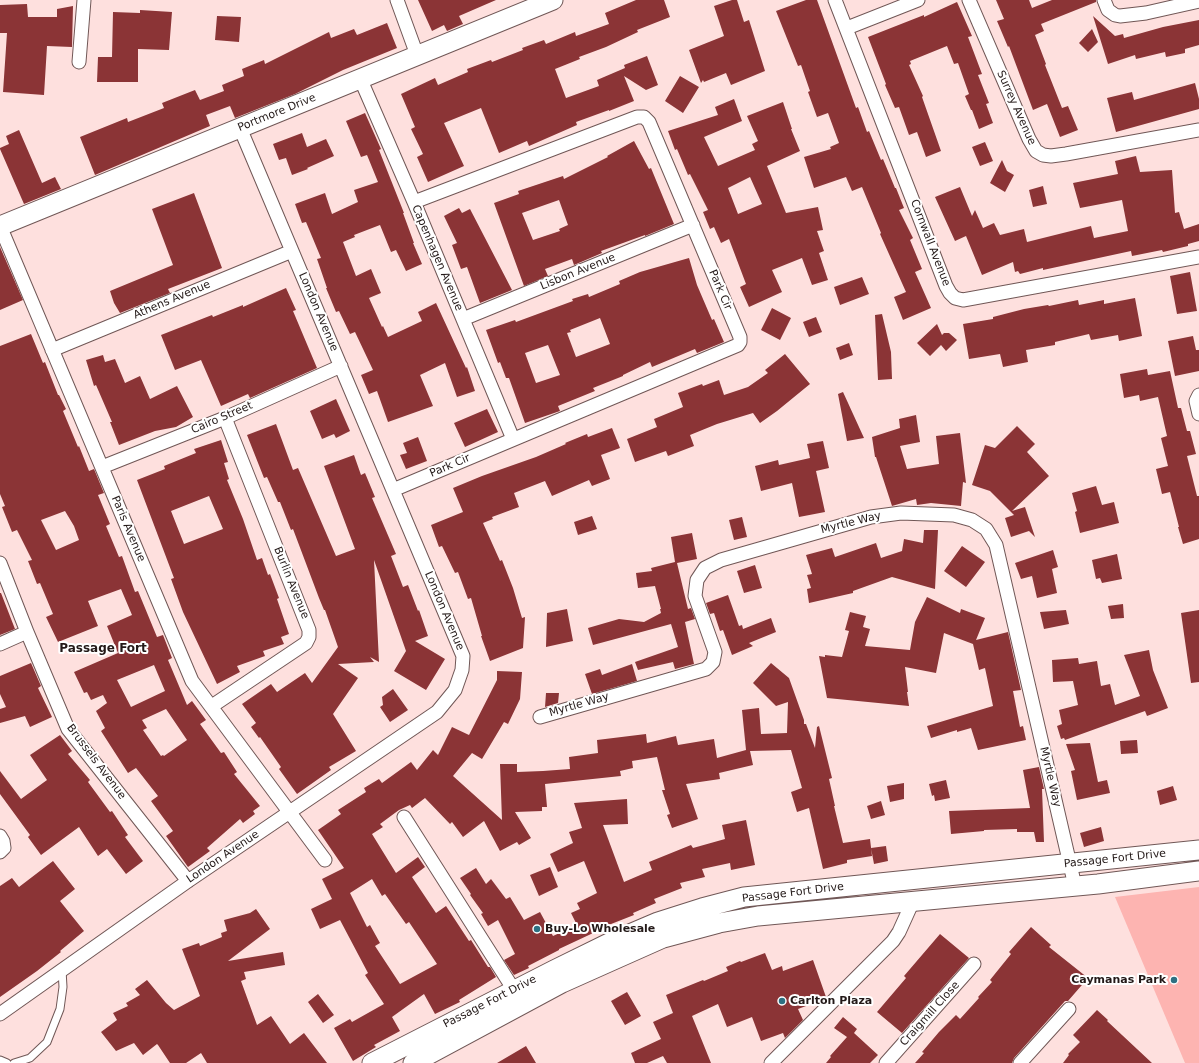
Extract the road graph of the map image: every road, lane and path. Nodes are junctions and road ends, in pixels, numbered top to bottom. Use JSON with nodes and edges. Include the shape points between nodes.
{"nodes":[{"id":1,"x":84,"y":0,"type":"edge"},
{"id":2,"x":398,"y":0,"type":"edge"},
{"id":3,"x":553,"y":0,"type":"edge"},
{"id":4,"x":836,"y":0,"type":"edge"},
{"id":5,"x":918,"y":0,"type":"edge"},
{"id":6,"x":969,"y":0,"type":"edge"},
{"id":7,"x":1104,"y":0,"type":"edge"},
{"id":8,"x":1199,"y":1,"type":"edge"},
{"id":9,"x":847,"y":28,"type":"junction"},
{"id":10,"x":417,"y":55,"type":"junction"},
{"id":11,"x":79,"y":62,"type":"dead end"},
{"id":12,"x":360,"y":78,"type":"junction"},
{"id":13,"x":240,"y":128,"type":"junction"},
{"id":14,"x":1199,"y":130,"type":"edge"},
{"id":15,"x":414,"y":202,"type":"junction"},
{"id":16,"x":693,"y":225,"type":"junction"},
{"id":17,"x":0,"y":226,"type":"edge"},
{"id":18,"x":292,"y":251,"type":"junction"},
{"id":19,"x":1199,"y":257,"type":"edge"},
{"id":20,"x":463,"y":319,"type":"junction"},
{"id":21,"x":52,"y":350,"type":"junction"},
{"id":22,"x":341,"y":366,"type":"junction"},
{"id":23,"x":1199,"y":395,"type":"edge"},
{"id":24,"x":1199,"y":414,"type":"edge"},
{"id":25,"x":225,"y":418,"type":"junction"},
{"id":26,"x":513,"y":439,"type":"junction"},
{"id":27,"x":102,"y":467,"type":"junction"},
{"id":28,"x":393,"y":490,"type":"junction"},
{"id":29,"x":0,"y":563,"type":"edge"},
{"id":30,"x":27,"y":632,"type":"junction"},
{"id":31,"x":0,"y":644,"type":"edge"},
{"id":32,"x":212,"y":706,"type":"junction"},
{"id":33,"x":540,"y":717,"type":"dead end"},
{"id":34,"x":290,"y":812,"type":"junction"},
{"id":35,"x":404,"y":817,"type":"dead end"},
{"id":36,"x":0,"y":836,"type":"edge"},
{"id":37,"x":1199,"y":850,"type":"edge"},
{"id":38,"x":0,"y":852,"type":"edge"},
{"id":39,"x":326,"y":860,"type":"dead end"},
{"id":40,"x":1070,"y":864,"type":"junction"},
{"id":41,"x":1199,"y":871,"type":"edge"},
{"id":42,"x":188,"y":881,"type":"junction"},
{"id":43,"x":1075,"y":886,"type":"junction"},
{"id":44,"x":913,"y":901,"type":"junction"},
{"id":45,"x":974,"y":964,"type":"dead end"},
{"id":46,"x":62,"y":970,"type":"junction"},
{"id":47,"x":514,"y":990,"type":"junction"},
{"id":48,"x":1068,"y":1009,"type":"dead end"},
{"id":49,"x":0,"y":1014,"type":"edge"},
{"id":50,"x":0,"y":1060,"type":"edge"},
{"id":51,"x":7,"y":1063,"type":"edge"},
{"id":52,"x":14,"y":1063,"type":"edge"},
{"id":53,"x":372,"y":1063,"type":"edge"},
{"id":54,"x":413,"y":1063,"type":"edge"},
{"id":55,"x":771,"y":1063,"type":"edge"},
{"id":56,"x":886,"y":1063,"type":"edge"},
{"id":57,"x":1020,"y":1063,"type":"edge"}],
"edges":[{"from":1,"to":11,"type":"street"},
{"from":2,"to":10,"type":"street"},
{"from":3,"to":10,"type":"main road","name":"Portmore Drive"},
{"from":4,"to":9,"type":"street","name":"Cornwall Avenue"},
{"from":5,"to":9,"type":"street"},
{"from":6,"to":14,"type":"street","name":"Surrey Avenue","via":[[1029,139],[1036,151],[1043,155],[1066,154]]},
{"from":7,"to":8,"type":"street","via":[[1108,10],[1120,16]]},
{"from":9,"to":19,"type":"street","name":"Cornwall Avenue","via":[[946,286],[955,298],[963,300]]},
{"from":10,"to":12,"type":"main road","name":"Portmore Drive"},
{"from":12,"to":13,"type":"main road","name":"Portmore Drive"},
{"from":12,"to":15,"type":"street","name":"Capenhagen Avenue"},
{"from":13,"to":17,"type":"main road","name":"Portmore Drive"},
{"from":13,"to":18,"type":"street","name":"London Avenue"},
{"from":15,"to":16,"type":"street","name":"Park Cir","via":[[637,117],[644,117],[649,122]]},
{"from":15,"to":20,"type":"street","name":"Capenhagen Avenue"},
{"from":16,"to":20,"type":"street","name":"Lisbon Avenue"},
{"from":16,"to":26,"type":"street","name":"Park Cir","via":[[740,337],[738,345]]},
{"from":17,"to":21,"type":"street","name":"Paris Avenue"},
{"from":18,"to":21,"type":"street","name":"Athens Avenue"},
{"from":18,"to":22,"type":"street","name":"London Avenue"},
{"from":20,"to":26,"type":"street","name":"Capenhagen Avenue"},
{"from":21,"to":27,"type":"street","name":"Paris Avenue"},
{"from":22,"to":25,"type":"street","name":"Cairo Street"},
{"from":22,"to":28,"type":"street","name":"London Avenue"},
{"from":23,"to":24,"type":"street","via":[[1196,401]]},
{"from":25,"to":27,"type":"street","name":"Cairo Street"},
{"from":25,"to":32,"type":"street","name":"Burlin Avenue","via":[[310,630],[310,637],[306,643]]},
{"from":26,"to":28,"type":"street","name":"Park Cir"},
{"from":27,"to":32,"type":"street","name":"Paris Avenue","via":[[192,681]]},
{"from":28,"to":34,"type":"street","name":"London Avenue","via":[[463,656],[462,670],[455,690],[437,712]]},
{"from":29,"to":30,"type":"street","name":"Brussels Avenue"},
{"from":30,"to":31,"type":"street"},
{"from":30,"to":42,"type":"street","name":"Brussels Avenue","via":[[68,729]]},
{"from":32,"to":34,"type":"street","name":"Paris Avenue"},
{"from":33,"to":40,"type":"street","name":"Myrtle Way","via":[[706,669],[713,662],[715,652],[695,596],[697,580],[705,568],[721,560],[871,517],[901,513],[954,515],[972,520],[986,529],[996,545]]},
{"from":34,"to":39,"type":"street","name":"Paris Avenue"},
{"from":34,"to":42,"type":"street","name":"London Avenue"},
{"from":35,"to":47,"type":"street"},
{"from":36,"to":38,"type":"street","via":[[4,848]]},
{"from":37,"to":40,"type":"main road","name":"Passage Fort Drive"},
{"from":40,"to":43,"type":"street","name":"Myrtle Way"},
{"from":40,"to":47,"type":"main road","name":"Passage Fort Drive","via":[[744,897],[658,922]]},
{"from":41,"to":43,"type":"main road","name":"Passage Fort Drive"},
{"from":42,"to":46,"type":"street","name":"London Avenue"},
{"from":43,"to":44,"type":"main road","name":"Passage Fort Drive"},
{"from":44,"to":54,"type":"main road","name":"Passage Fort Drive","via":[[758,916],[663,938],[562,983]]},
{"from":44,"to":55,"type":"street","via":[[893,941]]},
{"from":45,"to":56,"type":"street","name":"Craigmill Close"},
{"from":46,"to":49,"type":"street","name":"London Avenue"},
{"from":46,"to":52,"type":"lane","via":[[60,1009],[47,1042],[30,1058]]},
{"from":47,"to":53,"type":"main road","name":"Passage Fort Drive"},
{"from":48,"to":57,"type":"street"},
{"from":50,"to":51,"type":"lane"}]}
